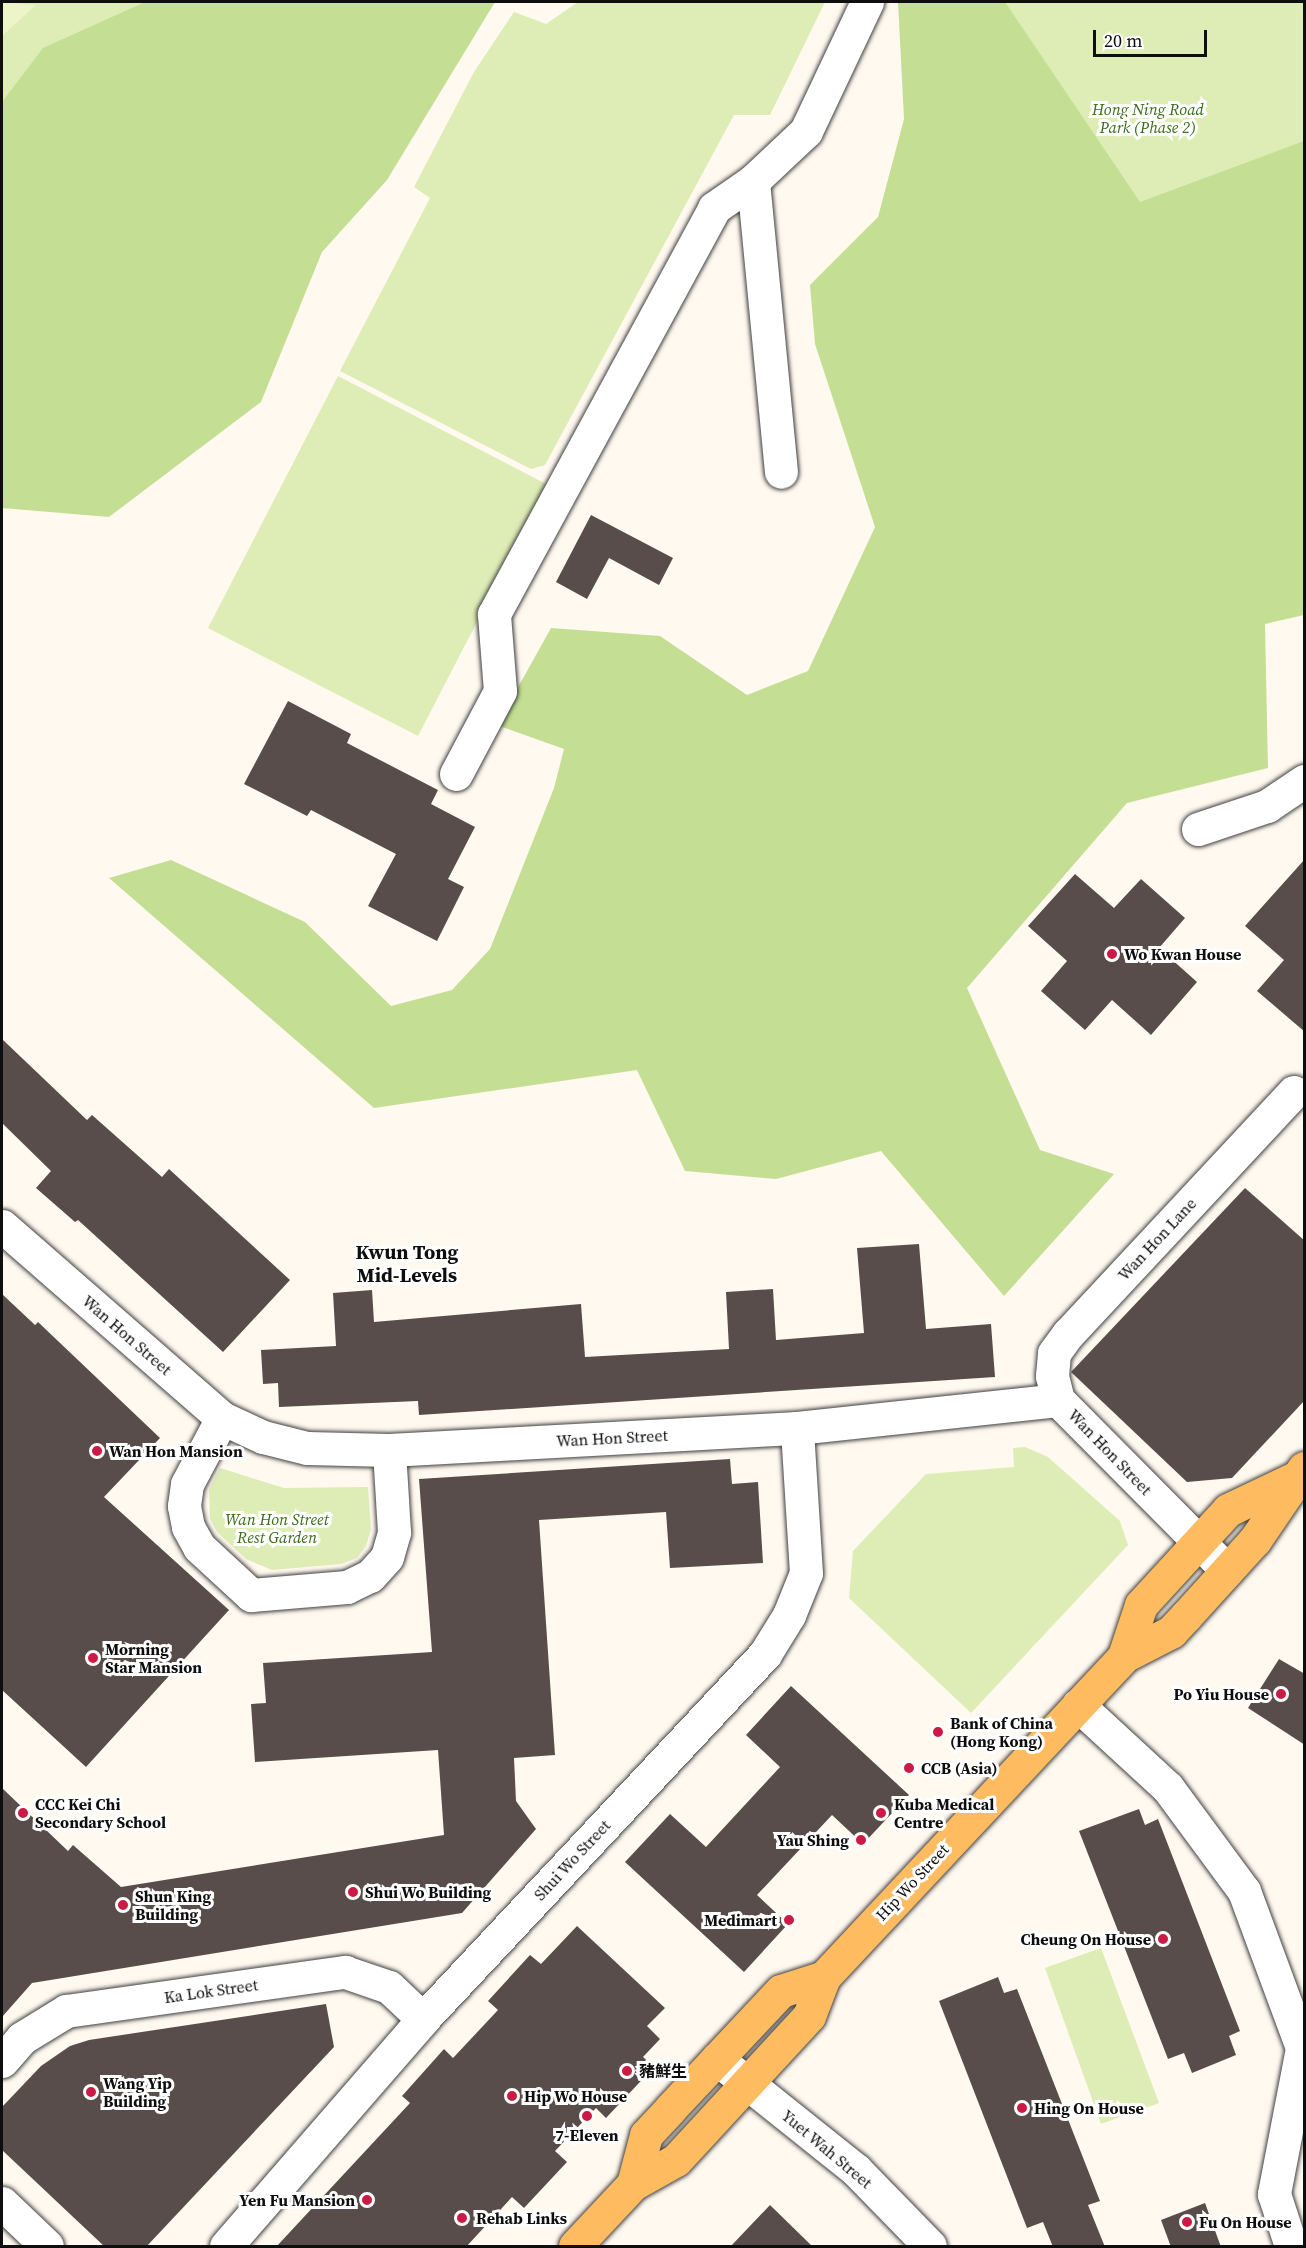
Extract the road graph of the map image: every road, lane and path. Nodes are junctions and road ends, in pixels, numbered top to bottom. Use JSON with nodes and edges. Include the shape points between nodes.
{"nodes":[{"id":1,"x":867,"y":2,"type":"edge"},
{"id":2,"x":753,"y":181,"type":"junction"},
{"id":3,"x":781,"y":472,"type":"dead end"},
{"id":4,"x":456,"y":774,"type":"dead end"},
{"id":5,"x":1305,"y":781,"type":"edge"},
{"id":6,"x":1198,"y":829,"type":"dead end"},
{"id":7,"x":1294,"y":1092,"type":"dead end"},
{"id":8,"x":2,"y":1226,"type":"edge"},
{"id":9,"x":1059,"y":1400,"type":"junction"},
{"id":10,"x":222,"y":1418,"type":"junction"},
{"id":11,"x":797,"y":1428,"type":"junction"},
{"id":12,"x":389,"y":1450,"type":"junction"},
{"id":13,"x":1300,"y":1473,"type":"edge"},
{"id":14,"x":1198,"y":1542,"type":"junction"},
{"id":15,"x":1227,"y":1570,"type":"junction"},
{"id":16,"x":1124,"y":1656,"type":"junction"},
{"id":17,"x":1078,"y":1705,"type":"junction"},
{"id":18,"x":824,"y":1977,"type":"junction"},
{"id":19,"x":423,"y":2019,"type":"junction"},
{"id":20,"x":717,"y":2059,"type":"junction"},
{"id":21,"x":2,"y":2061,"type":"edge"},
{"id":22,"x":746,"y":2084,"type":"junction"},
{"id":23,"x":633,"y":2184,"type":"junction"},
{"id":24,"x":2,"y":2204,"type":"edge"},
{"id":25,"x":914,"y":2241,"type":"edge"},
{"id":26,"x":47,"y":2247,"type":"edge"},
{"id":27,"x":226,"y":2247,"type":"edge"},
{"id":28,"x":575,"y":2247,"type":"edge"},
{"id":29,"x":1291,"y":2247,"type":"edge"}],
"edges":[{"from":1,"to":2,"type":"street","via":[[806,131]]},
{"from":2,"to":3,"type":"street"},
{"from":2,"to":4,"type":"street","via":[[714,208],[494,614],[500,691]]},
{"from":5,"to":6,"type":"street","via":[[1267,806]]},
{"from":7,"to":9,"type":"street","name":"Wan Hon Lane","via":[[1068,1334],[1054,1353],[1052,1376]]},
{"from":8,"to":10,"type":"street","name":"Wan Hon Street"},
{"from":9,"to":11,"type":"street","name":"Wan Hon Street"},
{"from":9,"to":14,"type":"street","name":"Wan Hon Street"},
{"from":10,"to":12,"type":"street","name":"Wan Hon Street","via":[[263,1437],[307,1449]]},
{"from":10,"to":12,"type":"street","via":[[187,1484],[184,1506],[188,1527],[199,1547],[251,1595],[347,1587],[370,1576],[387,1557],[394,1532]]},
{"from":11,"to":12,"type":"street","name":"Wan Hon Street"},
{"from":11,"to":19,"type":"street","name":"Shui Wo Street","via":[[806,1574],[789,1615],[765,1654]]},
{"from":13,"to":14,"type":"main road","name":"Hip Wo Street","via":[[1228,1510]]},
{"from":13,"to":15,"type":"main road","name":"Hip Wo Street","via":[[1255,1540]]},
{"from":14,"to":15,"type":"street","name":"Wan Hon Street"},
{"from":14,"to":16,"type":"main road","name":"Hip Wo Street","via":[[1141,1605]]},
{"from":15,"to":16,"type":"main road","name":"Hip Wo Street","via":[[1172,1632]]},
{"from":16,"to":17,"type":"main road","name":"Hip Wo Street"},
{"from":17,"to":18,"type":"main road","name":"Hip Wo Street"},
{"from":17,"to":29,"type":"street","via":[[1167,1788],[1244,1891],[1302,2048],[1274,2194]]},
{"from":18,"to":20,"type":"main road","name":"Hip Wo Street","via":[[781,1991]]},
{"from":18,"to":22,"type":"main road","name":"Hip Wo Street","via":[[809,2016]]},
{"from":19,"to":21,"type":"street","name":"Ka Lok Street","via":[[389,1987],[345,1972],[66,2012],[22,2038]]},
{"from":19,"to":27,"type":"street","name":"Shui Wo Street"},
{"from":20,"to":22,"type":"street","name":"Yuet Wah Street"},
{"from":20,"to":23,"type":"main road","name":"Hip Wo Street","via":[[646,2135]]},
{"from":22,"to":23,"type":"main road","name":"Hip Wo Street","via":[[676,2160]]},
{"from":22,"to":25,"type":"street","name":"Yuet Wah Street","via":[[856,2170]]},
{"from":23,"to":28,"type":"main road","name":"Hip Wo Street"},
{"from":24,"to":26,"type":"street"}]}
